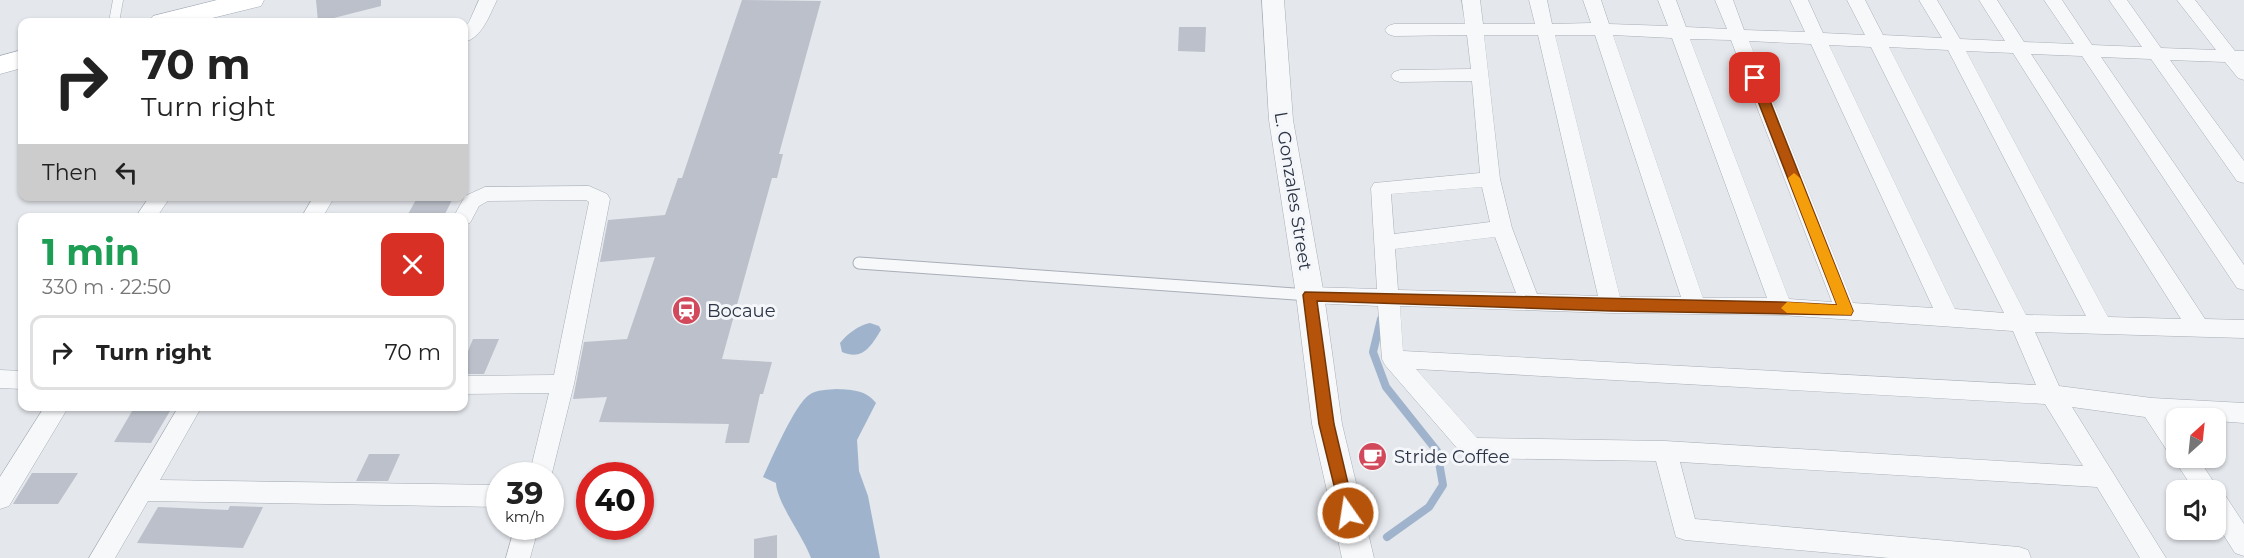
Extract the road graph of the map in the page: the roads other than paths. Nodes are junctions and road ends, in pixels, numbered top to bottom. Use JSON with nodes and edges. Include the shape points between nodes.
{"nodes":[{"id":1,"x":118,"y":0,"type":"edge"},
{"id":2,"x":251,"y":0,"type":"edge"},
{"id":3,"x":488,"y":0,"type":"edge"},
{"id":4,"x":1273,"y":0,"type":"edge"},
{"id":5,"x":1471,"y":0,"type":"edge"},
{"id":6,"x":1538,"y":0,"type":"edge"},
{"id":7,"x":1592,"y":0,"type":"edge"},
{"id":8,"x":1667,"y":0,"type":"edge"},
{"id":9,"x":1724,"y":0,"type":"edge"},
{"id":10,"x":1799,"y":0,"type":"edge"},
{"id":11,"x":1856,"y":0,"type":"edge"},
{"id":12,"x":1928,"y":0,"type":"edge"},
{"id":13,"x":1988,"y":0,"type":"edge"},
{"id":14,"x":2053,"y":0,"type":"edge"},
{"id":15,"x":2118,"y":0,"type":"edge"},
{"id":16,"x":2186,"y":0,"type":"edge"},
{"id":17,"x":115,"y":18,"type":"edge"},
{"id":18,"x":179,"y":18,"type":"edge"},
{"id":19,"x":1546,"y":29,"type":"junction"},
{"id":20,"x":1601,"y":29,"type":"junction"},
{"id":21,"x":1395,"y":30,"type":"dead end"},
{"id":22,"x":1476,"y":30,"type":"junction"},
{"id":23,"x":468,"y":32,"type":"edge"},
{"id":24,"x":1679,"y":32,"type":"junction"},
{"id":25,"x":1738,"y":35,"type":"junction"},
{"id":26,"x":1817,"y":39,"type":"junction"},
{"id":27,"x":1877,"y":41,"type":"junction"},
{"id":28,"x":1954,"y":44,"type":"junction"},
{"id":29,"x":2018,"y":48,"type":"junction"},
{"id":30,"x":2086,"y":49,"type":"junction"},
{"id":31,"x":2155,"y":52,"type":"junction"},
{"id":32,"x":2237,"y":57,"type":"edge"},
{"id":33,"x":18,"y":60,"type":"edge"},
{"id":34,"x":0,"y":64,"type":"edge"},
{"id":35,"x":2244,"y":74,"type":"edge"},
{"id":36,"x":1481,"y":75,"type":"junction"},
{"id":37,"x":1400,"y":76,"type":"dead end"},
{"id":38,"x":2244,"y":176,"type":"edge"},
{"id":39,"x":1490,"y":179,"type":"junction"},
{"id":40,"x":466,"y":213,"type":"edge"},
{"id":41,"x":1502,"y":228,"type":"junction"},
{"id":42,"x":1384,"y":243,"type":"junction"},
{"id":43,"x":859,"y":263,"type":"dead end"},
{"id":44,"x":2244,"y":282,"type":"edge"},
{"id":45,"x":1310,"y":295,"type":"junction"},
{"id":46,"x":1389,"y":299,"type":"junction"},
{"id":47,"x":1530,"y":303,"type":"junction"},
{"id":48,"x":1611,"y":305,"type":"junction"},
{"id":49,"x":1695,"y":306,"type":"junction"},
{"id":50,"x":1781,"y":307,"type":"junction"},
{"id":51,"x":1846,"y":311,"type":"junction"},
{"id":52,"x":1948,"y":317,"type":"junction"},
{"id":53,"x":2020,"y":323,"type":"junction"},
{"id":54,"x":2101,"y":324,"type":"junction"},
{"id":55,"x":2198,"y":327,"type":"junction"},
{"id":56,"x":2244,"y":329,"type":"edge"},
{"id":57,"x":1393,"y":359,"type":"junction"},
{"id":58,"x":0,"y":379,"type":"edge"},
{"id":59,"x":18,"y":380,"type":"edge"},
{"id":60,"x":563,"y":384,"type":"junction"},
{"id":61,"x":468,"y":385,"type":"edge"},
{"id":62,"x":2052,"y":395,"type":"junction"},
{"id":63,"x":2152,"y":408,"type":"junction"},
{"id":64,"x":55,"y":411,"type":"edge"},
{"id":65,"x":188,"y":411,"type":"edge"},
{"id":66,"x":2244,"y":413,"type":"edge"},
{"id":67,"x":2166,"y":430,"type":"edge"},
{"id":68,"x":1665,"y":451,"type":"junction"},
{"id":69,"x":544,"y":462,"type":"edge"},
{"id":70,"x":2102,"y":477,"type":"junction"},
{"id":71,"x":141,"y":490,"type":"junction"},
{"id":72,"x":486,"y":496,"type":"edge"},
{"id":73,"x":0,"y":498,"type":"edge"},
{"id":74,"x":2226,"y":518,"type":"edge"},
{"id":75,"x":523,"y":540,"type":"edge"},
{"id":76,"x":2244,"y":545,"type":"edge"},
{"id":77,"x":101,"y":558,"type":"edge"},
{"id":78,"x":518,"y":558,"type":"edge"},
{"id":79,"x":1358,"y":558,"type":"edge"},
{"id":80,"x":2019,"y":558,"type":"edge"},
{"id":81,"x":2154,"y":558,"type":"edge"}],
"edges":[{"from":1,"to":17,"type":"lane"},
{"from":2,"to":18,"type":"main road"},
{"from":3,"to":23,"type":"street"},
{"from":4,"to":45,"type":"street","name":"L. Gonzales Street","via":[[1281,120]]},
{"from":5,"to":22,"type":"street"},
{"from":6,"to":19,"type":"street"},
{"from":7,"to":20,"type":"street"},
{"from":8,"to":24,"type":"street"},
{"from":9,"to":25,"type":"street"},
{"from":10,"to":26,"type":"street"},
{"from":11,"to":27,"type":"street"},
{"from":12,"to":28,"type":"street"},
{"from":13,"to":29,"type":"street"},
{"from":14,"to":30,"type":"street"},
{"from":15,"to":31,"type":"street"},
{"from":16,"to":32,"type":"street"},
{"from":19,"to":20,"type":"street"},
{"from":19,"to":22,"type":"street"},
{"from":19,"to":48,"type":"street"},
{"from":20,"to":24,"type":"street"},
{"from":20,"to":49,"type":"street"},
{"from":21,"to":22,"type":"street"},
{"from":22,"to":36,"type":"street"},
{"from":24,"to":25,"type":"street"},
{"from":24,"to":50,"type":"street"},
{"from":25,"to":26,"type":"street"},
{"from":25,"to":51,"type":"street"},
{"from":26,"to":27,"type":"street"},
{"from":26,"to":52,"type":"street"},
{"from":27,"to":28,"type":"street"},
{"from":27,"to":53,"type":"street"},
{"from":28,"to":29,"type":"street"},
{"from":28,"to":54,"type":"street"},
{"from":29,"to":30,"type":"street"},
{"from":29,"to":55,"type":"street"},
{"from":30,"to":31,"type":"street"},
{"from":30,"to":44,"type":"street"},
{"from":31,"to":32,"type":"street"},
{"from":31,"to":38,"type":"street"},
{"from":32,"to":35,"type":"street"},
{"from":33,"to":34,"type":"main road"},
{"from":36,"to":37,"type":"street"},
{"from":36,"to":39,"type":"street"},
{"from":39,"to":41,"type":"street"},
{"from":39,"to":42,"type":"street","via":[[1381,188]]},
{"from":40,"to":60,"type":"street","via":[[472,201],[485,194],[589,193],[600,199]]},
{"from":41,"to":42,"type":"street"},
{"from":41,"to":47,"type":"street"},
{"from":42,"to":46,"type":"street"},
{"from":43,"to":45,"type":"lane"},
{"from":45,"to":46,"type":"street"},
{"from":45,"to":79,"type":"street","name":"L. Gonzales Street","via":[[1327,424]]},
{"from":46,"to":47,"type":"street"},
{"from":46,"to":57,"type":"street"},
{"from":47,"to":48,"type":"street"},
{"from":48,"to":49,"type":"street"},
{"from":49,"to":50,"type":"street"},
{"from":50,"to":51,"type":"street"},
{"from":51,"to":52,"type":"street"},
{"from":52,"to":53,"type":"street"},
{"from":53,"to":54,"type":"street"},
{"from":53,"to":62,"type":"street"},
{"from":54,"to":55,"type":"street"},
{"from":55,"to":56,"type":"street"},
{"from":57,"to":62,"type":"street"},
{"from":57,"to":68,"type":"street","via":[[1471,448]]},
{"from":58,"to":59,"type":"street"},
{"from":60,"to":61,"type":"street"},
{"from":60,"to":69,"type":"street"},
{"from":62,"to":63,"type":"street"},
{"from":62,"to":70,"type":"street"},
{"from":63,"to":66,"type":"street"},
{"from":63,"to":67,"type":"street"},
{"from":64,"to":73,"type":"street"},
{"from":65,"to":71,"type":"street"},
{"from":68,"to":70,"type":"street"},
{"from":68,"to":80,"type":"street","via":[[1685,529]]},
{"from":70,"to":81,"type":"street"},
{"from":71,"to":72,"type":"street"},
{"from":71,"to":77,"type":"street"},
{"from":74,"to":76,"type":"street"},
{"from":75,"to":78,"type":"street"}]}
